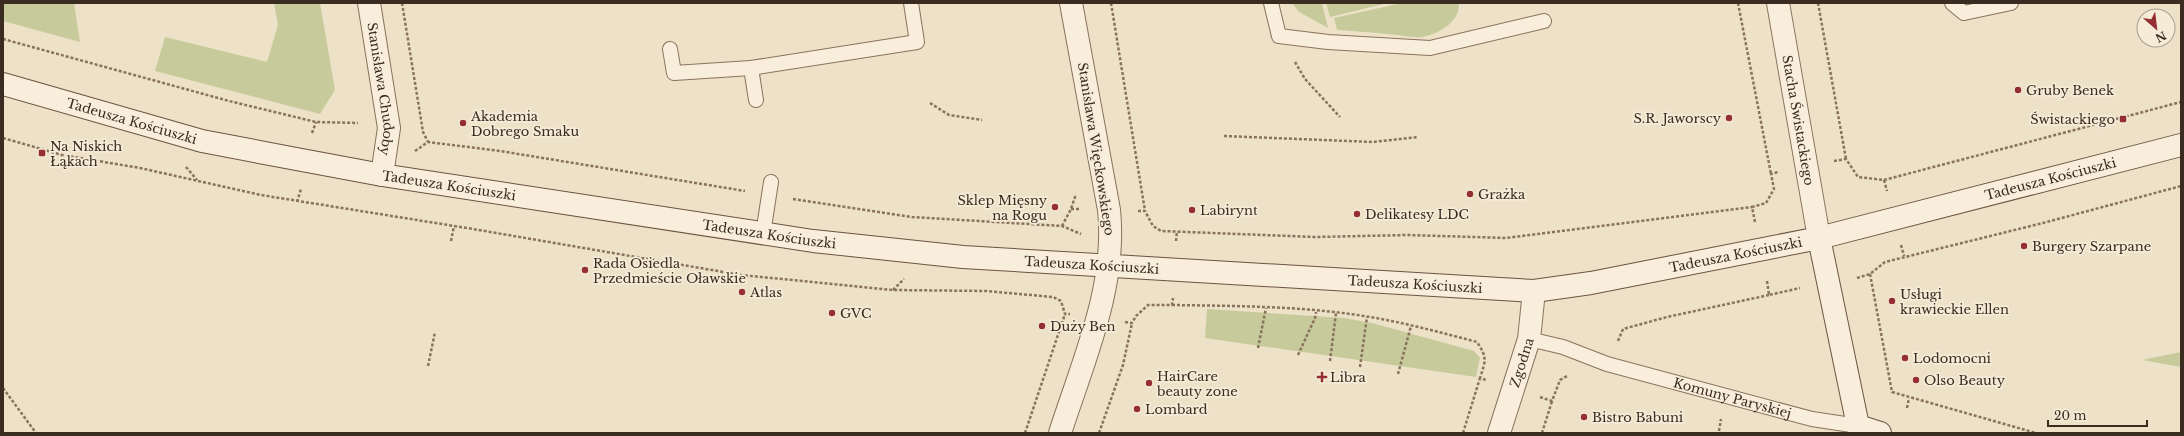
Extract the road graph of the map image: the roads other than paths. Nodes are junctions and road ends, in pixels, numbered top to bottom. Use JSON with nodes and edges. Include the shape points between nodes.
{"nodes":[{"id":1,"x":369,"y":3,"type":"edge"},
{"id":2,"x":911,"y":3,"type":"edge"},
{"id":3,"x":1071,"y":3,"type":"edge"},
{"id":4,"x":1271,"y":3,"type":"edge"},
{"id":5,"x":1778,"y":3,"type":"edge"},
{"id":6,"x":1952,"y":3,"type":"edge"},
{"id":7,"x":2011,"y":3,"type":"edge"},
{"id":8,"x":1544,"y":21,"type":"dead end"},
{"id":9,"x":670,"y":49,"type":"dead end"},
{"id":10,"x":751,"y":68,"type":"junction"},
{"id":11,"x":3,"y":84,"type":"edge"},
{"id":12,"x":756,"y":100,"type":"dead end"},
{"id":13,"x":2181,"y":145,"type":"edge"},
{"id":14,"x":382,"y":175,"type":"junction"},
{"id":15,"x":771,"y":182,"type":"dead end"},
{"id":16,"x":763,"y":234,"type":"junction"},
{"id":17,"x":1819,"y":238,"type":"junction"},
{"id":18,"x":1110,"y":267,"type":"junction"},
{"id":19,"x":1534,"y":291,"type":"junction"},
{"id":20,"x":1529,"y":339,"type":"junction"},
{"id":21,"x":1858,"y":426,"type":"junction"},
{"id":22,"x":1060,"y":433,"type":"edge"},
{"id":23,"x":1500,"y":433,"type":"edge"},
{"id":24,"x":1880,"y":433,"type":"edge"}],
"edges":[{"from":1,"to":14,"type":"street","name":"Stanisława Chudoby","via":[[389,128]]},
{"from":2,"to":10,"type":"lane","via":[[917,42]]},
{"from":3,"to":18,"type":"street","name":"Stanisława Więckowskiego","via":[[1109,210],[1112,244]]},
{"from":4,"to":8,"type":"lane","via":[[1279,36],[1328,42],[1430,48]]},
{"from":5,"to":17,"type":"street","name":"Stacha Świstackiego"},
{"from":6,"to":7,"type":"lane","via":[[1964,13]]},
{"from":9,"to":10,"type":"lane","via":[[674,73]]},
{"from":10,"to":12,"type":"lane"},
{"from":11,"to":14,"type":"street","name":"Tadeusza Kościuszki","via":[[202,140]]},
{"from":13,"to":17,"type":"street","name":"Tadeusza Kościuszki"},
{"from":14,"to":16,"type":"street","name":"Tadeusza Kościuszki"},
{"from":15,"to":16,"type":"lane"},
{"from":16,"to":18,"type":"street","name":"Tadeusza Kościuszki","via":[[928,254]]},
{"from":17,"to":19,"type":"street","name":"Tadeusza Kościuszki","via":[[1591,283]]},
{"from":17,"to":21,"type":"street"},
{"from":18,"to":19,"type":"street","name":"Tadeusza Kościuszki"},
{"from":18,"to":22,"type":"street","name":"Stanisława Więckowskiego","via":[[1098,319]]},
{"from":19,"to":20,"type":"street","name":"Zgodna"},
{"from":20,"to":21,"type":"lane","name":"Komuny Paryskiej","via":[[1563,347],[1607,364],[1812,419]]},
{"from":20,"to":23,"type":"street","name":"Zgodna"},
{"from":21,"to":24,"type":"street","name":"Komuny Paryskiej"}]}
